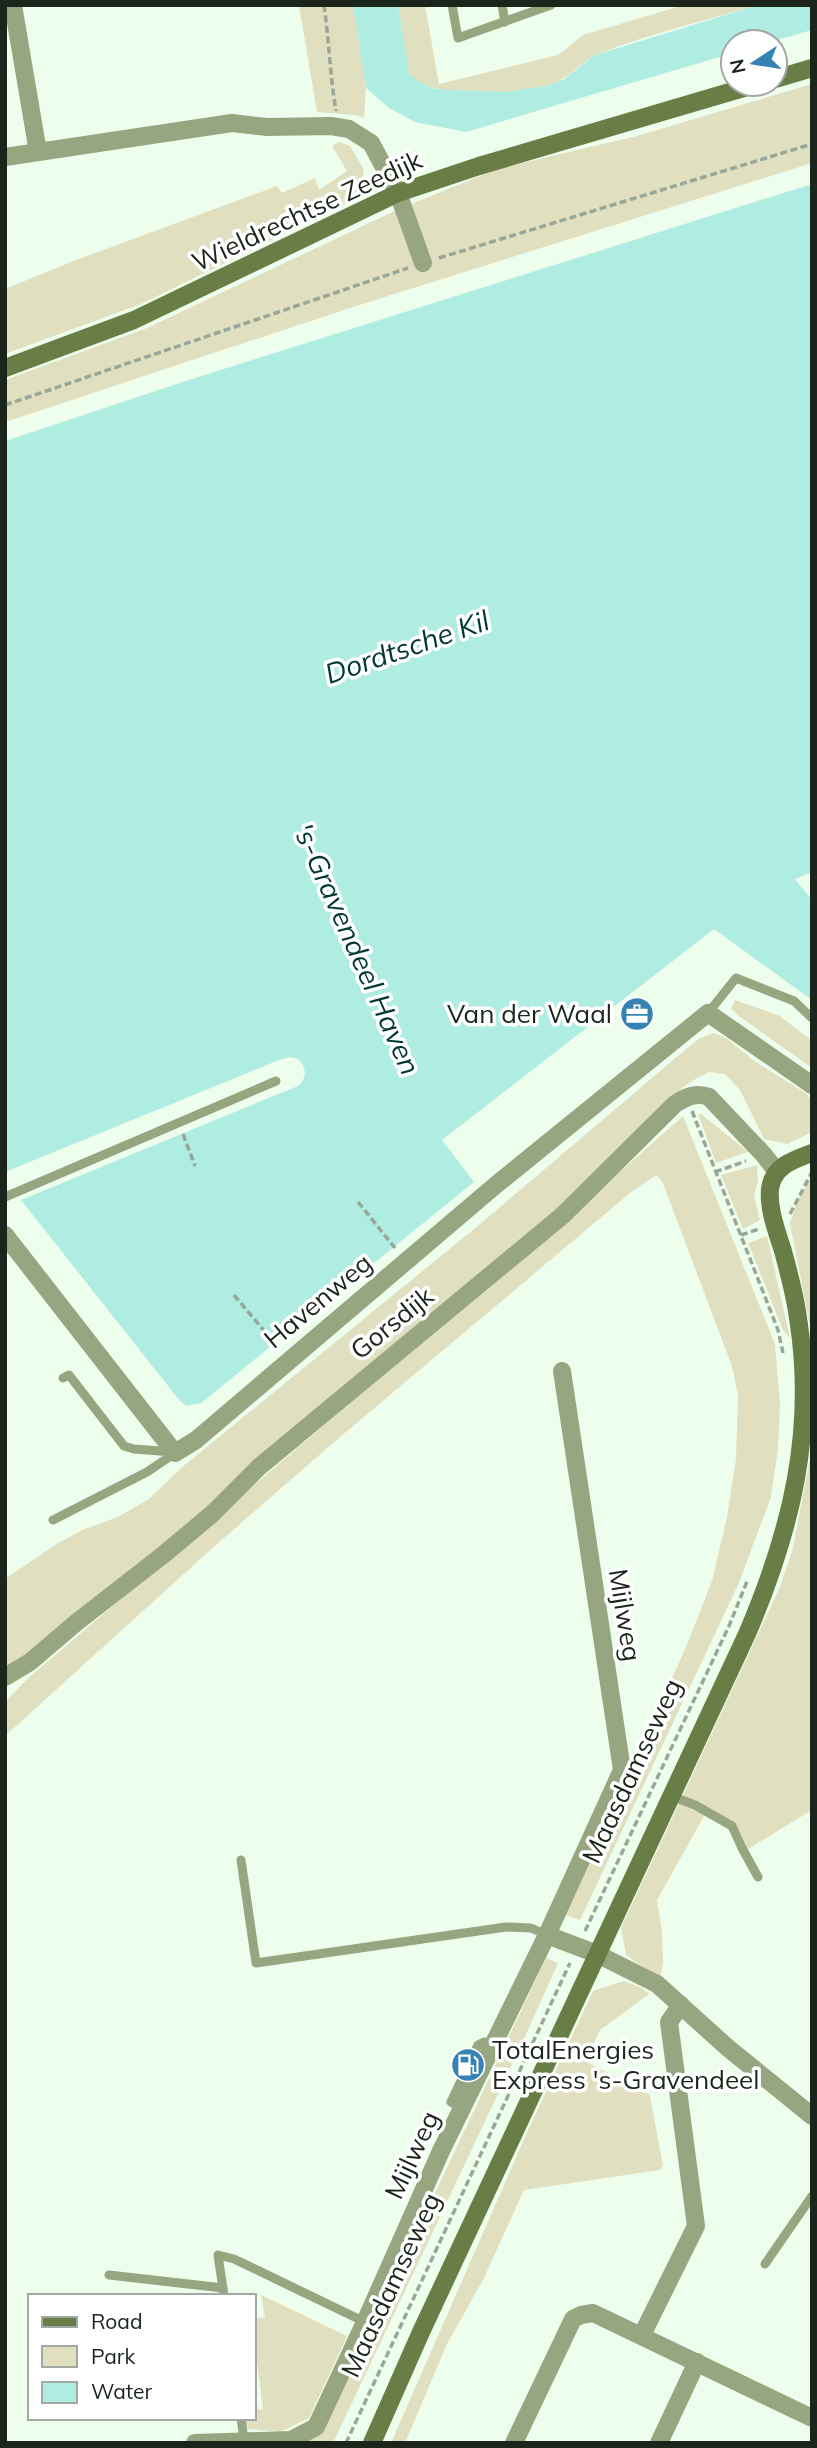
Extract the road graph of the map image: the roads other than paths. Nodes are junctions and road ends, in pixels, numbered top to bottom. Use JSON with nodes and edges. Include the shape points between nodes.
{"nodes":[{"id":1,"x":13,"y":5,"type":"edge"},
{"id":2,"x":452,"y":5,"type":"edge"},
{"id":3,"x":502,"y":5,"type":"edge"},
{"id":4,"x":551,"y":5,"type":"edge"},
{"id":5,"x":505,"y":22,"type":"junction"},
{"id":6,"x":812,"y":68,"type":"edge"},
{"id":7,"x":789,"y":75,"type":"edge"},
{"id":8,"x":719,"y":95,"type":"edge"},
{"id":9,"x":38,"y":152,"type":"junction"},
{"id":10,"x":5,"y":157,"type":"edge"},
{"id":11,"x":398,"y":193,"type":"junction"},
{"id":12,"x":423,"y":263,"type":"road end"},
{"id":13,"x":5,"y":368,"type":"edge"},
{"id":14,"x":708,"y":1013,"type":"junction"},
{"id":15,"x":812,"y":1018,"type":"edge"},
{"id":16,"x":276,"y":1081,"type":"dead end"},
{"id":17,"x":812,"y":1085,"type":"edge"},
{"id":18,"x":812,"y":1153,"type":"edge"},
{"id":19,"x":776,"y":1171,"type":"junction"},
{"id":20,"x":5,"y":1197,"type":"edge"},
{"id":21,"x":5,"y":1235,"type":"edge"},
{"id":22,"x":562,"y":1371,"type":"dead end"},
{"id":23,"x":63,"y":1378,"type":"dead end"},
{"id":24,"x":175,"y":1452,"type":"junction"},
{"id":25,"x":53,"y":1520,"type":"dead end"},
{"id":26,"x":30,"y":1662,"type":"junction"},
{"id":27,"x":5,"y":1678,"type":"edge"},
{"id":28,"x":5,"y":1688,"type":"edge"},
{"id":29,"x":671,"y":1796,"type":"junction"},
{"id":30,"x":241,"y":1860,"type":"dead end"},
{"id":31,"x":758,"y":1877,"type":"dead end"},
{"id":32,"x":547,"y":1935,"type":"junction"},
{"id":33,"x":597,"y":1954,"type":"junction"},
{"id":34,"x":681,"y":2005,"type":"junction"},
{"id":35,"x":812,"y":2116,"type":"edge"},
{"id":36,"x":812,"y":2196,"type":"edge"},
{"id":37,"x":765,"y":2264,"type":"dead end"},
{"id":38,"x":109,"y":2275,"type":"dead end"},
{"id":39,"x":223,"y":2292,"type":"edge"},
{"id":40,"x":365,"y":2322,"type":"junction"},
{"id":41,"x":642,"y":2335,"type":"junction"},
{"id":42,"x":697,"y":2361,"type":"junction"},
{"id":43,"x":812,"y":2418,"type":"edge"},
{"id":44,"x":241,"y":2420,"type":"edge"},
{"id":45,"x":244,"y":2441,"type":"edge"},
{"id":46,"x":515,"y":2442,"type":"edge"},
{"id":47,"x":195,"y":2443,"type":"edge"},
{"id":48,"x":372,"y":2443,"type":"edge"},
{"id":49,"x":659,"y":2443,"type":"edge"}],
"edges":[{"from":1,"to":9,"type":"street"},
{"from":2,"to":5,"type":"lane","via":[[458,38]]},
{"from":3,"to":5,"type":"lane"},
{"from":4,"to":5,"type":"lane"},
{"from":6,"to":7,"type":"street"},
{"from":8,"to":11,"type":"street","name":"Wieldrechtse Zeedijk"},
{"from":9,"to":10,"type":"street"},
{"from":9,"to":11,"type":"street","via":[[232,123],[331,126],[349,129],[371,143]]},
{"from":11,"to":12,"type":"street"},
{"from":11,"to":13,"type":"street","name":"Wieldrechtse Zeedijk","via":[[134,320]]},
{"from":14,"to":15,"type":"lane","name":"Havenweg","via":[[736,978],[794,1001]]},
{"from":14,"to":17,"type":"street"},
{"from":14,"to":24,"type":"street","name":"Havenweg","via":[[497,1184],[196,1440]]},
{"from":16,"to":20,"type":"lane"},
{"from":18,"to":19,"type":"street"},
{"from":19,"to":26,"type":"street","name":"Gorsdijk","via":[[709,1097],[685,1097],[553,1223],[259,1467],[212,1514]]},
{"from":19,"to":29,"type":"street","name":"Maasdamseweg","via":[[770,1200],[791,1281],[802,1352],[803,1416],[794,1485],[771,1577]]},
{"from":21,"to":24,"type":"street"},
{"from":22,"to":32,"type":"street","name":"Mijlweg","via":[[622,1770]]},
{"from":23,"to":24,"type":"lane","via":[[69,1376],[124,1446]]},
{"from":24,"to":25,"type":"lane","via":[[147,1472]]},
{"from":26,"to":27,"type":"street","name":"Gorsdijk"},
{"from":26,"to":28,"type":"street","name":"Gorsdijk"},
{"from":29,"to":31,"type":"lane","via":[[732,1826]]},
{"from":29,"to":33,"type":"street","name":"Maasdamseweg"},
{"from":30,"to":32,"type":"lane","via":[[256,1963],[506,1927],[531,1928]]},
{"from":32,"to":33,"type":"street"},
{"from":32,"to":40,"type":"street","name":"Mijlweg"},
{"from":33,"to":34,"type":"street","via":[[653,1981]]},
{"from":33,"to":48,"type":"street","name":"Maasdamseweg"},
{"from":34,"to":35,"type":"street"},
{"from":34,"to":41,"type":"street","via":[[669,2022],[696,2226]]},
{"from":36,"to":37,"type":"lane"},
{"from":38,"to":39,"type":"lane"},
{"from":39,"to":40,"type":"lane","via":[[218,2255]]},
{"from":40,"to":45,"type":"street","name":"Mijlweg","via":[[316,2427],[292,2440]]},
{"from":41,"to":42,"type":"street"},
{"from":41,"to":46,"type":"street","via":[[593,2313],[573,2319]]},
{"from":42,"to":43,"type":"street"},
{"from":42,"to":49,"type":"street"},
{"from":44,"to":45,"type":"lane"},
{"from":45,"to":47,"type":"street","name":"Mijlweg"}]}
